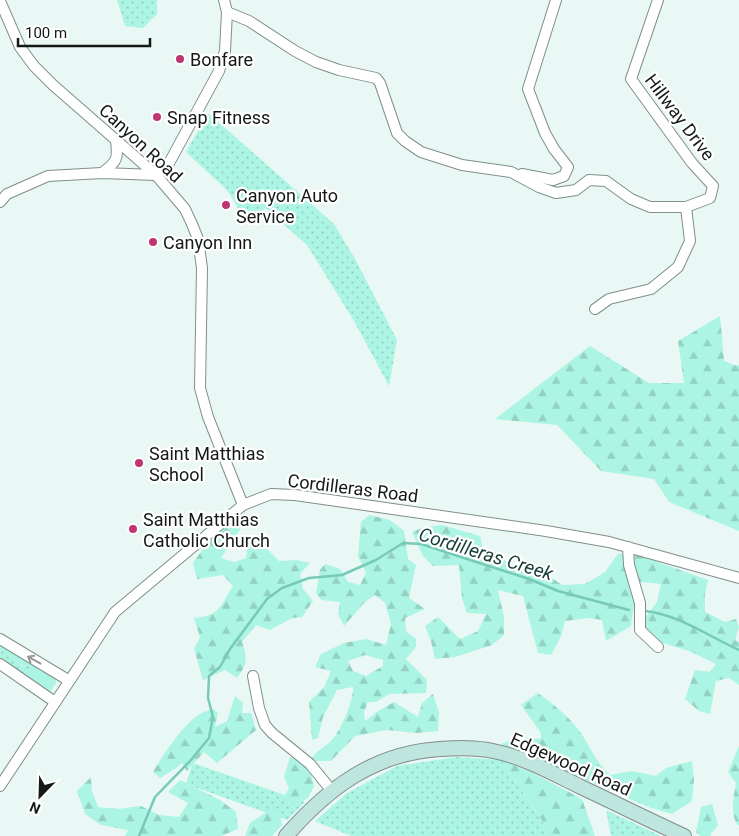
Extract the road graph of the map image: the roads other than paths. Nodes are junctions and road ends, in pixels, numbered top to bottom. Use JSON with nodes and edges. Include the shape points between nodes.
{"nodes":[{"id":1,"x":224,"y":0,"type":"edge"},
{"id":2,"x":556,"y":0,"type":"edge"},
{"id":3,"x":658,"y":0,"type":"edge"},
{"id":4,"x":0,"y":1,"type":"edge"},
{"id":5,"x":227,"y":12,"type":"junction"},
{"id":6,"x":116,"y":140,"type":"junction"},
{"id":7,"x":511,"y":172,"type":"junction"},
{"id":8,"x":102,"y":173,"type":"junction"},
{"id":9,"x":156,"y":175,"type":"junction"},
{"id":10,"x":0,"y":202,"type":"edge"},
{"id":11,"x":686,"y":207,"type":"junction"},
{"id":12,"x":595,"y":309,"type":"dead end"},
{"id":13,"x":243,"y":505,"type":"junction"},
{"id":14,"x":628,"y":547,"type":"junction"},
{"id":15,"x":739,"y":578,"type":"edge"},
{"id":16,"x":0,"y":639,"type":"edge"},
{"id":17,"x":658,"y":647,"type":"dead end"},
{"id":18,"x":0,"y":664,"type":"edge"},
{"id":19,"x":253,"y":676,"type":"dead end"},
{"id":20,"x":68,"y":680,"type":"junction"},
{"id":21,"x":55,"y":702,"type":"junction"},
{"id":22,"x":0,"y":786,"type":"edge"},
{"id":23,"x":332,"y":791,"type":"junction"},
{"id":24,"x":286,"y":836,"type":"edge"},
{"id":25,"x":684,"y":836,"type":"edge"}],
"edges":[{"from":1,"to":5,"type":"street"},
{"from":2,"to":7,"type":"street","via":[[528,89],[545,133],[568,167],[564,176],[553,180]]},
{"from":3,"to":11,"type":"street","name":"Hillway Drive","via":[[631,79],[692,163],[713,186],[710,198]]},
{"from":4,"to":6,"type":"street","name":"Canyon Road","via":[[20,47],[34,66]]},
{"from":5,"to":7,"type":"street","via":[[250,21],[295,52],[316,62],[376,78],[397,133],[421,152],[462,165]]},
{"from":5,"to":9,"type":"street","via":[[225,50],[219,70],[168,165]]},
{"from":6,"to":8,"type":"street","via":[[118,158]]},
{"from":6,"to":9,"type":"street","name":"Canyon Road"},
{"from":7,"to":11,"type":"street","via":[[556,193],[576,190],[589,180],[606,182],[650,208]]},
{"from":8,"to":9,"type":"street"},
{"from":8,"to":10,"type":"street","via":[[48,176],[7,194]]},
{"from":9,"to":13,"type":"street","name":"Canyon Road","via":[[184,209],[198,239],[202,268],[200,388]]},
{"from":11,"to":12,"type":"street","via":[[690,241],[678,267],[651,289],[609,299]]},
{"from":13,"to":14,"type":"street","name":"Cordilleras Road","via":[[271,494],[295,495],[546,531]]},
{"from":13,"to":20,"type":"street","name":"Cordilleras Road","via":[[115,612]]},
{"from":14,"to":15,"type":"street","name":"Cordilleras Road"},
{"from":14,"to":17,"type":"street","via":[[629,565],[640,603],[640,630]]},
{"from":20,"to":16,"type":"street","one_way":true},
{"from":18,"to":21,"type":"street"},
{"from":19,"to":23,"type":"street","via":[[265,725],[310,764]]},
{"from":20,"to":21,"type":"street","name":"Cordilleras Road"},
{"from":21,"to":22,"type":"street","name":"Cordilleras Road"},
{"from":23,"to":24,"type":"main road","name":"Edgewood Road"},
{"from":23,"to":25,"type":"main road","name":"Edgewood Road","via":[[378,763],[414,752],[455,748],[492,750],[537,766]]}]}
